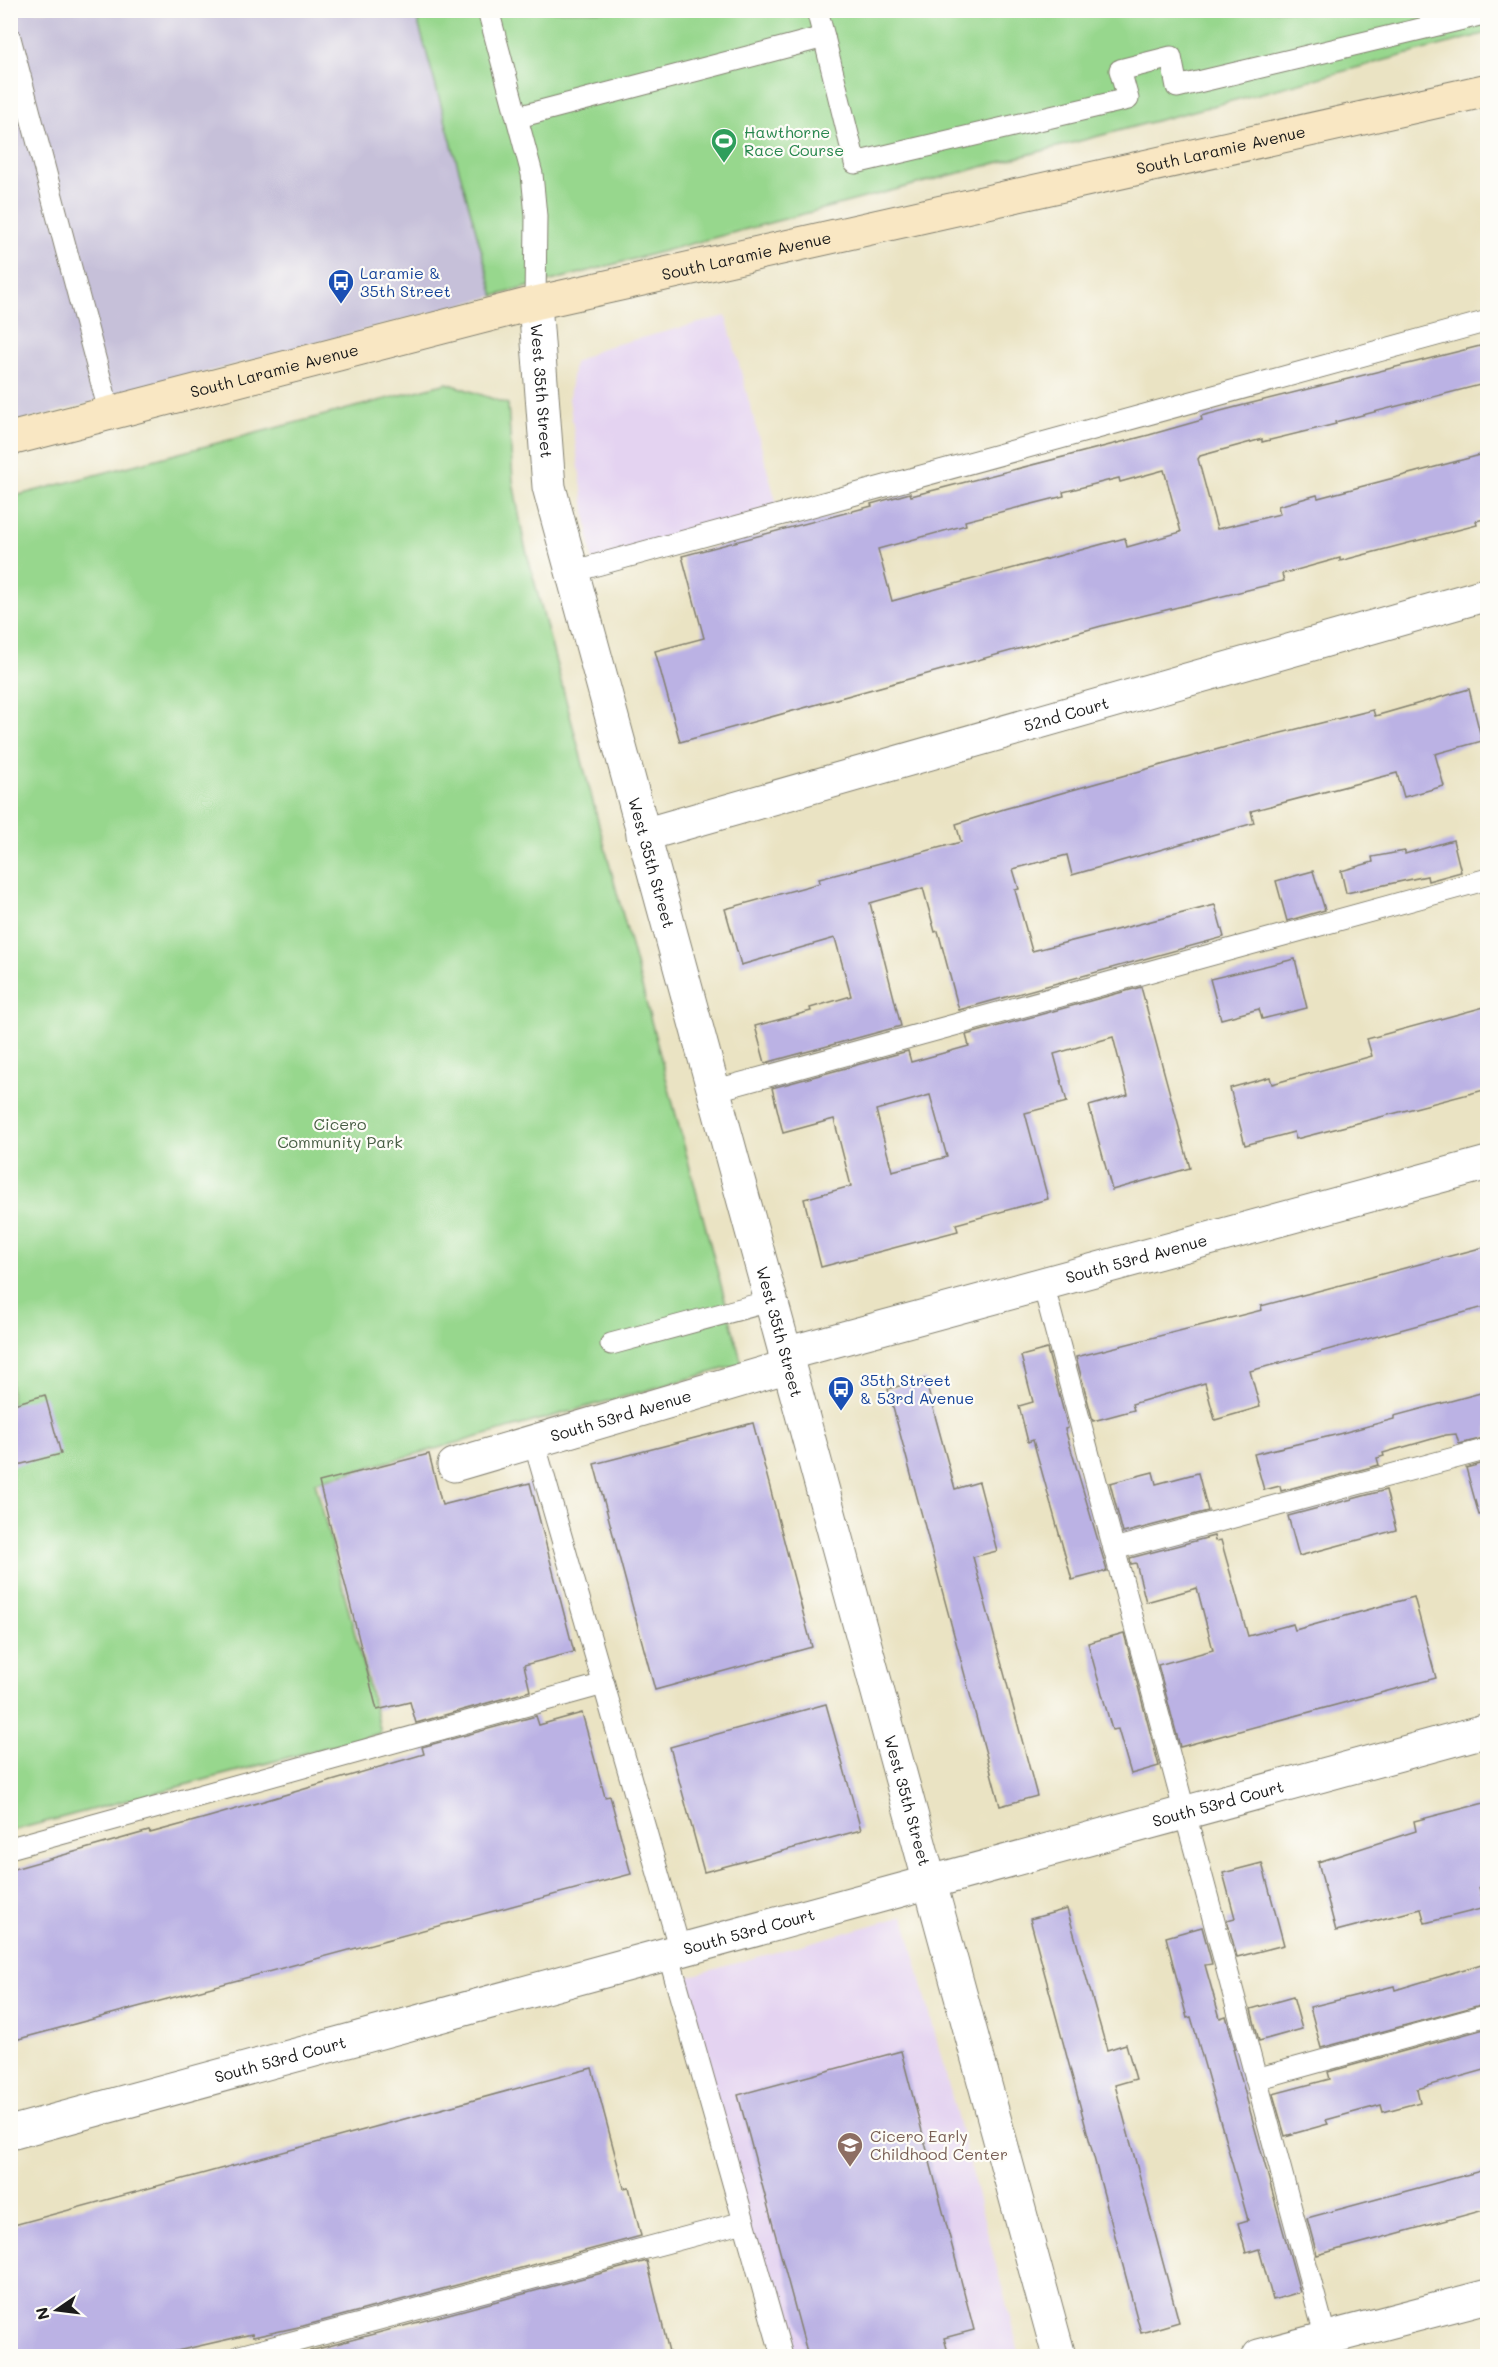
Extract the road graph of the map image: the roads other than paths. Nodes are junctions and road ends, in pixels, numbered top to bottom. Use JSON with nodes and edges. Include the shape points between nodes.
{"nodes":[{"id":1,"x":488,"y":10,"type":"edge"},
{"id":2,"x":817,"y":10,"type":"edge"},
{"id":3,"x":1488,"y":13,"type":"edge"},
{"id":4,"x":824,"y":37,"type":"junction"},
{"id":5,"x":10,"y":38,"type":"edge"},
{"id":6,"x":1488,"y":90,"type":"edge"},
{"id":7,"x":518,"y":117,"type":"junction"},
{"id":8,"x":535,"y":303,"type":"junction"},
{"id":9,"x":1488,"y":321,"type":"edge"},
{"id":10,"x":109,"y":411,"type":"junction"},
{"id":11,"x":10,"y":439,"type":"edge"},
{"id":12,"x":572,"y":572,"type":"junction"},
{"id":13,"x":1488,"y":594,"type":"edge"},
{"id":14,"x":643,"y":835,"type":"junction"},
{"id":15,"x":1488,"y":879,"type":"edge"},
{"id":16,"x":713,"y":1091,"type":"junction"},
{"id":17,"x":1488,"y":1163,"type":"edge"},
{"id":18,"x":1043,"y":1284,"type":"junction"},
{"id":19,"x":770,"y":1301,"type":"junction"},
{"id":20,"x":611,"y":1344,"type":"dead end"},
{"id":21,"x":787,"y":1360,"type":"junction"},
{"id":22,"x":534,"y":1442,"type":"junction"},
{"id":23,"x":1488,"y":1449,"type":"edge"},
{"id":24,"x":454,"y":1465,"type":"dead end"},
{"id":25,"x":1114,"y":1549,"type":"junction"},
{"id":26,"x":604,"y":1684,"type":"junction"},
{"id":27,"x":1488,"y":1730,"type":"edge"},
{"id":28,"x":1185,"y":1812,"type":"junction"},
{"id":29,"x":10,"y":1848,"type":"edge"},
{"id":30,"x":929,"y":1881,"type":"junction"},
{"id":31,"x":674,"y":1952,"type":"junction"},
{"id":32,"x":1488,"y":2015,"type":"edge"},
{"id":33,"x":1256,"y":2079,"type":"junction"},
{"id":34,"x":10,"y":2133,"type":"edge"},
{"id":35,"x":744,"y":2222,"type":"junction"},
{"id":36,"x":1488,"y":2296,"type":"edge"},
{"id":37,"x":1326,"y":2339,"type":"junction"},
{"id":38,"x":240,"y":2356,"type":"edge"},
{"id":39,"x":782,"y":2356,"type":"edge"},
{"id":40,"x":1059,"y":2356,"type":"edge"},
{"id":41,"x":1259,"y":2356,"type":"edge"}],
"edges":[{"from":1,"to":7,"type":"lane"},
{"from":2,"to":4,"type":"lane"},
{"from":3,"to":4,"type":"lane","via":[[1177,87],[1171,57],[1120,70],[1128,99],[855,163]]},
{"from":4,"to":7,"type":"lane"},
{"from":5,"to":10,"type":"lane"},
{"from":6,"to":8,"type":"main road","name":"South Laramie Avenue"},
{"from":7,"to":8,"type":"lane","via":[[532,174],[536,216]]},
{"from":8,"to":10,"type":"main road","name":"South Laramie Avenue"},
{"from":8,"to":12,"type":"street","name":"West 35th Street","via":[[549,487]]},
{"from":9,"to":12,"type":"lane"},
{"from":10,"to":11,"type":"main road","name":"South Laramie Avenue"},
{"from":12,"to":14,"type":"street","name":"West 35th Street"},
{"from":13,"to":14,"type":"street","name":"52nd Court"},
{"from":14,"to":16,"type":"street","name":"West 35th Street"},
{"from":15,"to":16,"type":"lane"},
{"from":16,"to":19,"type":"street","name":"West 35th Street"},
{"from":17,"to":18,"type":"street","name":"South 53rd Avenue"},
{"from":18,"to":21,"type":"street","name":"South 53rd Avenue"},
{"from":18,"to":25,"type":"lane"},
{"from":19,"to":20,"type":"lane"},
{"from":19,"to":21,"type":"street","name":"West 35th Street"},
{"from":21,"to":22,"type":"street","name":"South 53rd Avenue"},
{"from":21,"to":30,"type":"street","name":"West 35th Street"},
{"from":22,"to":24,"type":"street","name":"South 53rd Avenue"},
{"from":22,"to":26,"type":"lane"},
{"from":23,"to":25,"type":"lane"},
{"from":25,"to":28,"type":"lane"},
{"from":26,"to":29,"type":"lane"},
{"from":26,"to":31,"type":"lane"},
{"from":27,"to":28,"type":"street","name":"South 53rd Court"},
{"from":28,"to":30,"type":"street","name":"South 53rd Court"},
{"from":28,"to":33,"type":"lane"},
{"from":30,"to":31,"type":"street","name":"South 53rd Court"},
{"from":30,"to":40,"type":"street","name":"West 35th Street"},
{"from":31,"to":34,"type":"street","name":"South 53rd Court"},
{"from":31,"to":35,"type":"lane"},
{"from":32,"to":33,"type":"lane"},
{"from":33,"to":37,"type":"lane"},
{"from":35,"to":38,"type":"lane"},
{"from":35,"to":39,"type":"lane"},
{"from":36,"to":37,"type":"street"},
{"from":37,"to":41,"type":"street"}]}
